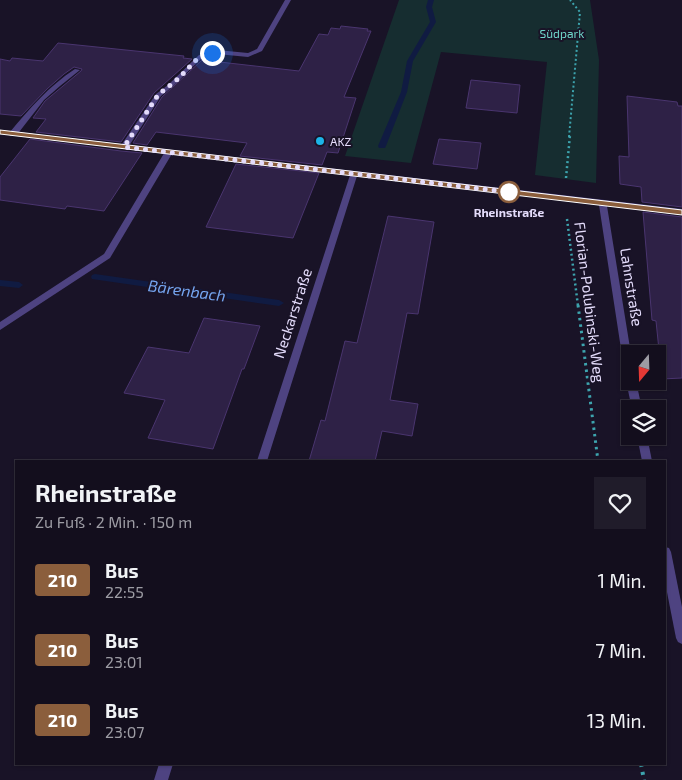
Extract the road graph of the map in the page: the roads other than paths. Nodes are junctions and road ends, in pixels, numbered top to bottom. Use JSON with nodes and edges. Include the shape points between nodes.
{"nodes":[{"id":1,"x":288,"y":0,"type":"edge"},
{"id":2,"x":77,"y":70,"type":"dead end"},
{"id":3,"x":0,"y":132,"type":"edge"},
{"id":4,"x":13,"y":134,"type":"junction"},
{"id":5,"x":124,"y":147,"type":"junction"},
{"id":6,"x":169,"y":152,"type":"junction"},
{"id":7,"x":354,"y":174,"type":"junction"},
{"id":8,"x":603,"y":203,"type":"junction"},
{"id":9,"x":682,"y":212,"type":"edge"},
{"id":10,"x":0,"y":327,"type":"edge"},
{"id":11,"x":625,"y":345,"type":"edge"},
{"id":12,"x":644,"y":445,"type":"edge"},
{"id":13,"x":262,"y":460,"type":"edge"},
{"id":14,"x":647,"y":460,"type":"edge"},
{"id":15,"x":666,"y":557,"type":"edge"},
{"id":16,"x":682,"y":638,"type":"edge"},
{"id":17,"x":166,"y":765,"type":"edge"},
{"id":18,"x":161,"y":780,"type":"edge"}],
"edges":[{"from":1,"to":5,"type":"street","via":[[260,50],[248,55],[217,52],[201,56],[158,95]]},
{"from":2,"to":4,"type":"street","via":[[56,83]]},
{"from":3,"to":4,"type":"street"},
{"from":4,"to":5,"type":"street"},
{"from":5,"to":6,"type":"street"},
{"from":6,"to":7,"type":"street"},
{"from":6,"to":10,"type":"street","via":[[107,256]]},
{"from":7,"to":8,"type":"street"},
{"from":7,"to":13,"type":"street","name":"Neckarstraße"},
{"from":8,"to":9,"type":"street"},
{"from":8,"to":11,"type":"street","name":"Lahnstraße"},
{"from":12,"to":14,"type":"street"},
{"from":15,"to":16,"type":"street"},
{"from":17,"to":18,"type":"street"}]}
